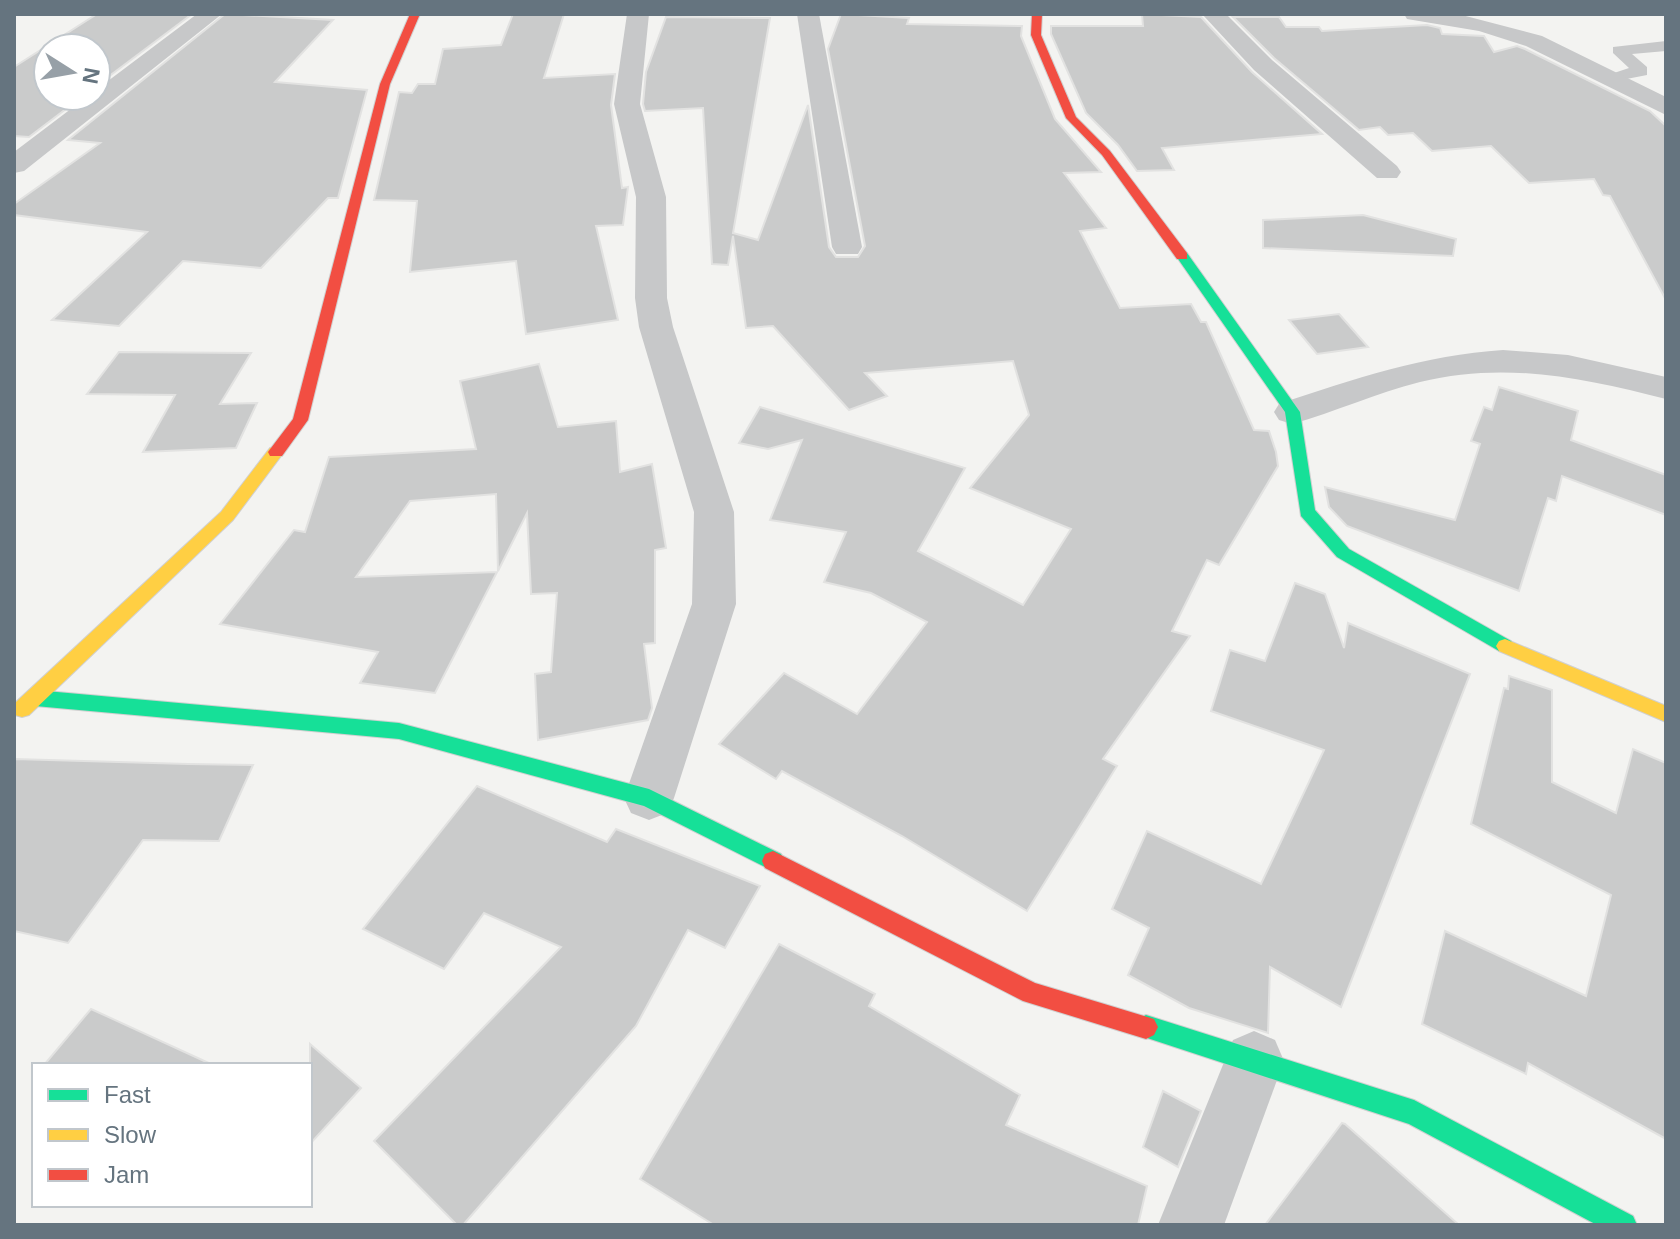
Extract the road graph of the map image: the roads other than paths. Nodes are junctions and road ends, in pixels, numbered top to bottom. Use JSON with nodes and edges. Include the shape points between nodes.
{"nodes":[{"id":1,"x":211,"y":14,"type":"edge"},
{"id":2,"x":415,"y":14,"type":"edge"},
{"id":3,"x":638,"y":14,"type":"edge"},
{"id":4,"x":808,"y":14,"type":"edge"},
{"id":5,"x":1037,"y":14,"type":"edge"},
{"id":6,"x":1213,"y":14,"type":"edge"},
{"id":7,"x":1415,"y":14,"type":"edge"},
{"id":8,"x":1522,"y":14,"type":"edge"},
{"id":9,"x":1534,"y":41,"type":"junction"},
{"id":10,"x":1666,"y":46,"type":"edge"},
{"id":11,"x":1611,"y":77,"type":"junction"},
{"id":12,"x":1666,"y":107,"type":"edge"},
{"id":13,"x":14,"y":165,"type":"edge"},
{"id":14,"x":1387,"y":172,"type":"dead end"},
{"id":15,"x":847,"y":247,"type":"dead end"},
{"id":16,"x":1666,"y":388,"type":"edge"},
{"id":17,"x":1292,"y":412,"type":"junction"},
{"id":18,"x":35,"y":698,"type":"junction"},
{"id":19,"x":1666,"y":714,"type":"edge"},
{"id":20,"x":14,"y":716,"type":"edge"},
{"id":21,"x":649,"y":798,"type":"junction"},
{"id":22,"x":1254,"y":1061,"type":"junction"},
{"id":23,"x":1191,"y":1225,"type":"edge"},
{"id":24,"x":1624,"y":1225,"type":"edge"}],
"edges":[{"from":1,"to":13,"type":"street"},
{"from":2,"to":18,"type":"street","via":[[385,84],[300,420],[227,516]]},
{"from":3,"to":21,"type":"street","via":[[627,104],[651,197],[651,298],[714,512],[714,604]]},
{"from":4,"to":15,"type":"street"},
{"from":5,"to":17,"type":"street","via":[[1036,35],[1071,118],[1106,153]]},
{"from":6,"to":14,"type":"street","via":[[1263,65]]},
{"from":7,"to":9,"type":"street","via":[[1483,25]]},
{"from":8,"to":9,"type":"street"},
{"from":9,"to":11,"type":"street"},
{"from":10,"to":11,"type":"lane","via":[[1619,50],[1641,71]]},
{"from":11,"to":12,"type":"street"},
{"from":16,"to":17,"type":"street","via":[[1568,365],[1498,360],[1405,373]]},
{"from":17,"to":19,"type":"street","via":[[1307,512],[1343,553],[1526,658]]},
{"from":18,"to":20,"type":"street"},
{"from":18,"to":21,"type":"street","via":[[399,731]]},
{"from":21,"to":22,"type":"street","via":[[1031,993]]},
{"from":22,"to":23,"type":"street"},
{"from":22,"to":24,"type":"street","via":[[1414,1113]]}]}
